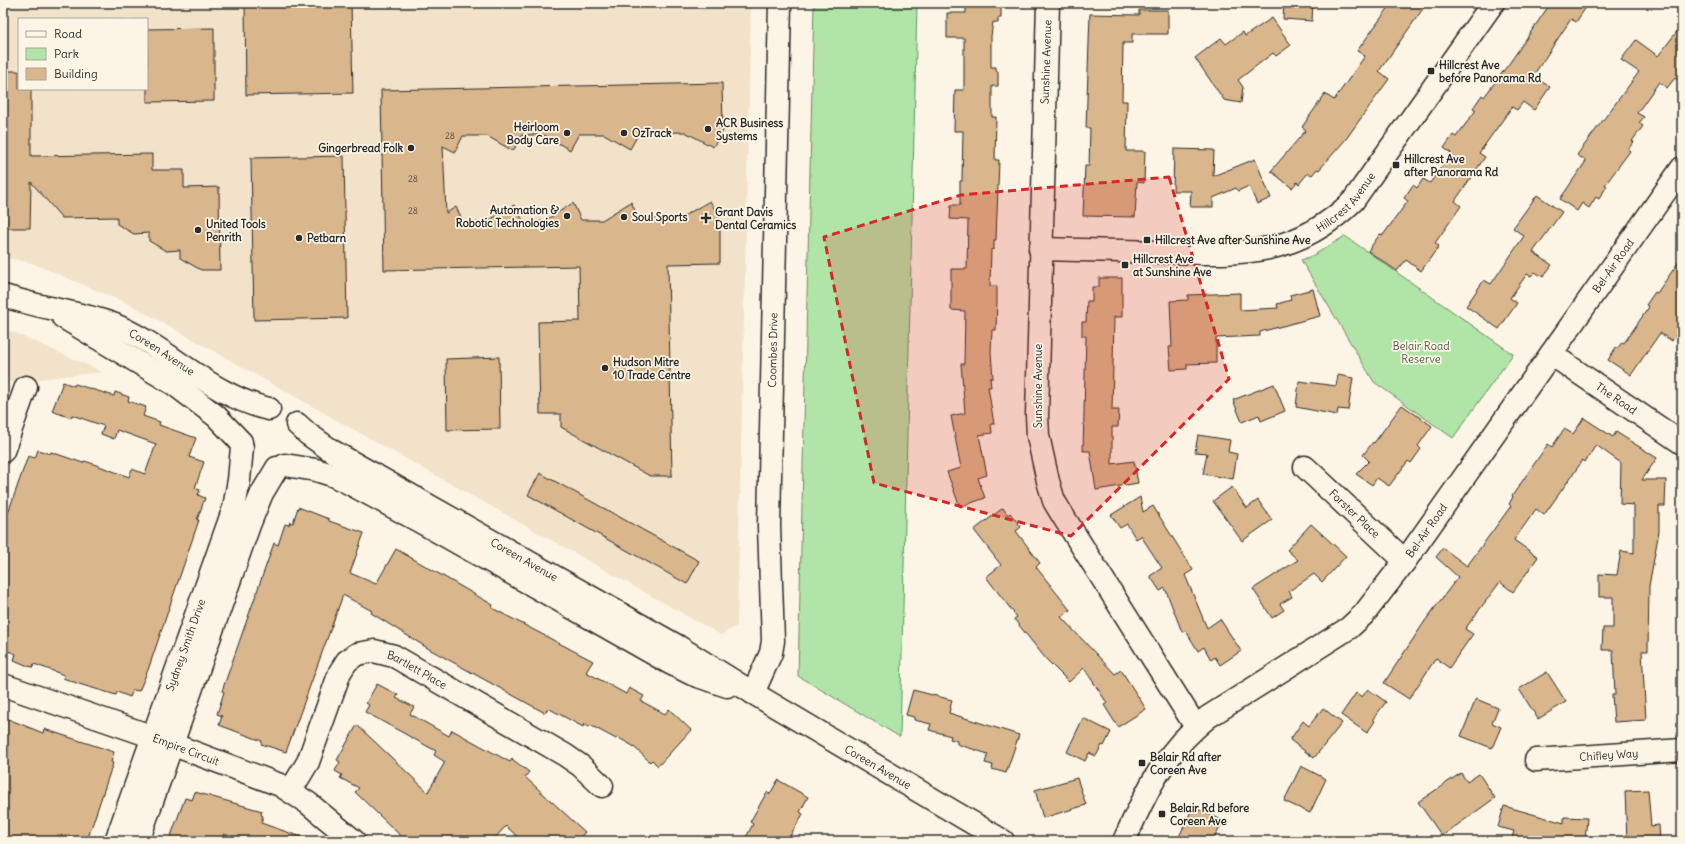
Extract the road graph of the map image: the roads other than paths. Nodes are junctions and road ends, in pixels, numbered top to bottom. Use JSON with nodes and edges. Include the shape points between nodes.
{"nodes":[{"id":1,"x":780,"y":3,"type":"edge"},
{"id":2,"x":1048,"y":3,"type":"edge"},
{"id":3,"x":1493,"y":3,"type":"edge"},
{"id":4,"x":1682,"y":168,"type":"edge"},
{"id":5,"x":1040,"y":249,"type":"junction"},
{"id":6,"x":3,"y":296,"type":"edge"},
{"id":7,"x":48,"y":308,"type":"junction"},
{"id":8,"x":1551,"y":354,"type":"junction"},
{"id":9,"x":26,"y":387,"type":"dead end"},
{"id":10,"x":269,"y":409,"type":"junction"},
{"id":11,"x":297,"y":424,"type":"junction"},
{"id":12,"x":1682,"y":443,"type":"edge"},
{"id":13,"x":242,"y":444,"type":"junction"},
{"id":14,"x":3,"y":451,"type":"edge"},
{"id":15,"x":281,"y":466,"type":"junction"},
{"id":16,"x":1305,"y":467,"type":"dead end"},
{"id":17,"x":1405,"y":561,"type":"junction"},
{"id":18,"x":3,"y":685,"type":"edge"},
{"id":19,"x":753,"y":694,"type":"junction"},
{"id":20,"x":1196,"y":727,"type":"junction"},
{"id":21,"x":163,"y":741,"type":"junction"},
{"id":22,"x":1682,"y":750,"type":"edge"},
{"id":23,"x":1536,"y":760,"type":"dead end"},
{"id":24,"x":602,"y":786,"type":"dead end"},
{"id":25,"x":291,"y":790,"type":"junction"},
{"id":26,"x":116,"y":841,"type":"edge"},
{"id":27,"x":138,"y":841,"type":"edge"},
{"id":28,"x":354,"y":841,"type":"edge"},
{"id":29,"x":1004,"y":841,"type":"edge"},
{"id":30,"x":1124,"y":841,"type":"edge"}],
"edges":[{"from":1,"to":19,"type":"street","name":"Coombes Drive","via":[[769,526],[773,641],[772,653]]},
{"from":2,"to":5,"type":"street","name":"Sunshine Avenue"},
{"from":3,"to":5,"type":"street","name":"Hillcrest Avenue","via":[[1353,201],[1315,230],[1277,247],[1233,253]]},
{"from":4,"to":8,"type":"street","name":"Bel-Air Road"},
{"from":5,"to":20,"type":"street","name":"Sunshine Avenue","via":[[1038,436],[1054,501]]},
{"from":6,"to":7,"type":"street","name":"Coreen Avenue"},
{"from":7,"to":10,"type":"street","name":"Coreen Avenue","via":[[115,326],[159,349],[227,393],[250,405]]},
{"from":7,"to":13,"type":"street","name":"Coreen Avenue","via":[[174,384],[216,416]]},
{"from":8,"to":12,"type":"street","name":"The Road"},
{"from":8,"to":17,"type":"street","name":"Bel-Air Road"},
{"from":9,"to":14,"type":"street"},
{"from":10,"to":11,"type":"street","via":[[285,412]]},
{"from":10,"to":13,"type":"street","via":[[254,414],[248,420],[244,426]]},
{"from":11,"to":15,"type":"street","via":[[301,439],[300,447],[294,457]]},
{"from":11,"to":19,"type":"street","name":"Coreen Avenue","via":[[332,450],[679,647]]},
{"from":13,"to":15,"type":"street","via":[[252,462],[268,468]]},
{"from":13,"to":21,"type":"street","name":"Sydney Smith Drive","via":[[234,508]]},
{"from":15,"to":19,"type":"street","name":"Coreen Avenue","via":[[332,475],[421,522],[670,663],[714,682]]},
{"from":15,"to":21,"type":"street","name":"Sydney Smith Drive","via":[[262,493]]},
{"from":16,"to":17,"type":"street","name":"Forster Place"},
{"from":17,"to":20,"type":"street","name":"Bel-Air Road","via":[[1357,621]]},
{"from":18,"to":21,"type":"street","name":"Empire Circuit"},
{"from":19,"to":29,"type":"street","name":"Coreen Avenue"},
{"from":20,"to":30,"type":"street","name":"Bel-Air Road","via":[[1161,765]]},
{"from":21,"to":25,"type":"street","name":"Empire Circuit","via":[[263,777]]},
{"from":21,"to":26,"type":"street","name":"Sydney Smith Drive"},
{"from":21,"to":27,"type":"street","name":"Sydney Smith Drive"},
{"from":22,"to":23,"type":"street","name":"Chifley Way"},
{"from":24,"to":25,"type":"street","name":"Bartlett Place","via":[[565,755],[394,656],[374,651],[357,654],[343,667],[308,762]]},
{"from":25,"to":28,"type":"street","name":"Empire Circuit"}]}
